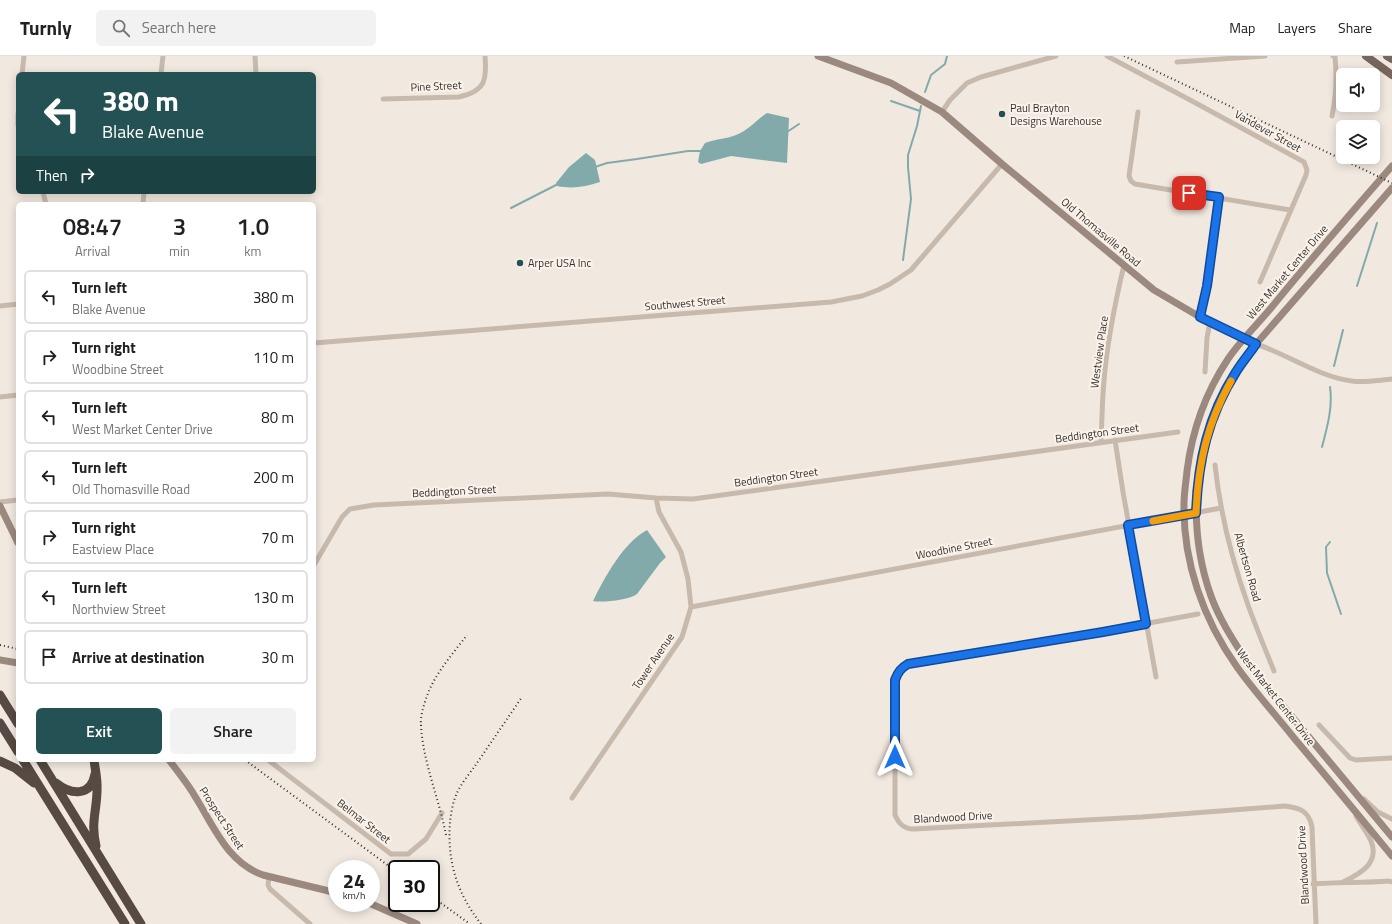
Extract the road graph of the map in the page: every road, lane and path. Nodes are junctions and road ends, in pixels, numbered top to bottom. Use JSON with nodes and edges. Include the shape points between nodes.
{"nodes":[{"id":1,"x":24,"y":56,"type":"edge"},
{"id":2,"x":163,"y":56,"type":"edge"},
{"id":3,"x":255,"y":56,"type":"edge"},
{"id":4,"x":485,"y":56,"type":"edge"},
{"id":5,"x":818,"y":56,"type":"edge"},
{"id":6,"x":1056,"y":56,"type":"edge"},
{"id":7,"x":1106,"y":56,"type":"edge"},
{"id":8,"x":1265,"y":56,"type":"edge"},
{"id":9,"x":1334,"y":56,"type":"edge"},
{"id":10,"x":1366,"y":56,"type":"edge"},
{"id":11,"x":1387,"y":56,"type":"edge"},
{"id":12,"x":1392,"y":59,"type":"edge"},
{"id":13,"x":1177,"y":62,"type":"dead end"},
{"id":14,"x":22,"y":72,"type":"edge"},
{"id":15,"x":161,"y":72,"type":"edge"},
{"id":16,"x":256,"y":72,"type":"edge"},
{"id":17,"x":1392,"y":75,"type":"edge"},
{"id":18,"x":383,"y":99,"type":"dead end"},
{"id":19,"x":942,"y":112,"type":"junction"},
{"id":20,"x":1138,"y":112,"type":"dead end"},
{"id":21,"x":1332,"y":116,"type":"dead end"},
{"id":22,"x":1002,"y":164,"type":"junction"},
{"id":23,"x":1392,"y":166,"type":"edge"},
{"id":24,"x":1392,"y":188,"type":"edge"},
{"id":25,"x":1219,"y":197,"type":"junction"},
{"id":26,"x":1290,"y":210,"type":"junction"},
{"id":27,"x":1124,"y":265,"type":"junction"},
{"id":28,"x":1260,"y":282,"type":"dead end"},
{"id":29,"x":16,"y":304,"type":"edge"},
{"id":30,"x":0,"y":306,"type":"edge"},
{"id":31,"x":1200,"y":317,"type":"junction"},
{"id":32,"x":1210,"y":322,"type":"junction"},
{"id":33,"x":1245,"y":339,"type":"junction"},
{"id":34,"x":316,"y":343,"type":"edge"},
{"id":35,"x":1256,"y":344,"type":"junction"},
{"id":36,"x":1205,"y":372,"type":"dead end"},
{"id":37,"x":1392,"y":379,"type":"edge"},
{"id":38,"x":16,"y":396,"type":"edge"},
{"id":39,"x":0,"y":398,"type":"edge"},
{"id":40,"x":1178,"y":432,"type":"dead end"},
{"id":41,"x":1114,"y":440,"type":"junction"},
{"id":42,"x":1101,"y":442,"type":"junction"},
{"id":43,"x":1215,"y":465,"type":"dead end"},
{"id":44,"x":656,"y":498,"type":"junction"},
{"id":45,"x":16,"y":500,"type":"edge"},
{"id":46,"x":0,"y":502,"type":"edge"},
{"id":47,"x":0,"y":506,"type":"edge"},
{"id":48,"x":1221,"y":508,"type":"junction"},
{"id":49,"x":1196,"y":513,"type":"junction"},
{"id":50,"x":1184,"y":515,"type":"junction"},
{"id":51,"x":1128,"y":525,"type":"junction"},
{"id":52,"x":16,"y":539,"type":"edge"},
{"id":53,"x":316,"y":562,"type":"edge"},
{"id":54,"x":691,"y":607,"type":"junction"},
{"id":55,"x":1198,"y":614,"type":"dead end"},
{"id":56,"x":1146,"y":624,"type":"junction"},
{"id":57,"x":2,"y":660,"type":"edge"},
{"id":58,"x":16,"y":663,"type":"edge"},
{"id":59,"x":1274,"y":671,"type":"dead end"},
{"id":60,"x":1156,"y":678,"type":"dead end"},
{"id":61,"x":0,"y":695,"type":"edge"},
{"id":62,"x":16,"y":721,"type":"edge"},
{"id":63,"x":0,"y":723,"type":"edge"},
{"id":64,"x":1319,"y":725,"type":"dead end"},
{"id":65,"x":16,"y":749,"type":"edge"},
{"id":66,"x":1392,"y":758,"type":"edge"},
{"id":67,"x":0,"y":761,"type":"edge"},
{"id":68,"x":24,"y":762,"type":"edge"},
{"id":69,"x":41,"y":762,"type":"edge"},
{"id":70,"x":94,"y":762,"type":"edge"},
{"id":71,"x":170,"y":762,"type":"edge"},
{"id":72,"x":271,"y":762,"type":"edge"},
{"id":73,"x":51,"y":777,"type":"junction"},
{"id":74,"x":1356,"y":792,"type":"junction"},
{"id":75,"x":572,"y":798,"type":"dead end"},
{"id":76,"x":48,"y":800,"type":"junction"},
{"id":77,"x":1346,"y":801,"type":"junction"},
{"id":78,"x":442,"y":813,"type":"dead end"},
{"id":79,"x":1392,"y":819,"type":"edge"},
{"id":80,"x":1392,"y":837,"type":"edge"},
{"id":81,"x":1392,"y":856,"type":"edge"},
{"id":82,"x":100,"y":857,"type":"junction"},
{"id":83,"x":269,"y":877,"type":"junction"},
{"id":84,"x":1343,"y":882,"type":"junction"},
{"id":85,"x":1392,"y":882,"type":"edge"},
{"id":86,"x":1314,"y":884,"type":"junction"},
{"id":87,"x":328,"y":891,"type":"edge"},
{"id":88,"x":380,"y":908,"type":"edge"},
{"id":89,"x":125,"y":924,"type":"edge"},
{"id":90,"x":141,"y":924,"type":"edge"},
{"id":91,"x":310,"y":924,"type":"edge"},
{"id":92,"x":418,"y":924,"type":"edge"},
{"id":93,"x":1316,"y":924,"type":"edge"}],
"edges":[{"from":1,"to":14,"type":"street"},
{"from":2,"to":15,"type":"street"},
{"from":3,"to":16,"type":"street"},
{"from":4,"to":18,"type":"street","name":"Pine Street","via":[[486,73],[482,86],[470,94],[459,97]]},
{"from":5,"to":19,"type":"main road","name":"Old Thomasville Road","via":[[891,83]]},
{"from":6,"to":19,"type":"street","via":[[967,83]]},
{"from":7,"to":26,"type":"street","name":"Vandever Street","via":[[1304,162],[1306,176]]},
{"from":8,"to":13,"type":"street"},
{"from":9,"to":21,"type":"street","via":[[1337,74]]},
{"from":10,"to":17,"type":"main road"},
{"from":11,"to":12,"type":"main road"},
{"from":19,"to":22,"type":"main road","name":"Old Thomasville Road"},
{"from":20,"to":25,"type":"street","via":[[1131,181],[1144,186]]},
{"from":22,"to":27,"type":"main road","name":"Old Thomasville Road"},
{"from":22,"to":34,"type":"street","name":"Southwest Street","via":[[912,270],[890,284],[862,296],[831,302]]},
{"from":23,"to":33,"type":"main road","name":"West Market Center Drive"},
{"from":24,"to":35,"type":"main road","name":"West Market Center Drive"},
{"from":25,"to":26,"type":"street"},
{"from":25,"to":31,"type":"street","via":[[1207,286]]},
{"from":26,"to":28,"type":"street","name":"Vandever Street"},
{"from":27,"to":31,"type":"main road","name":"Old Thomasville Road","via":[[1154,290]]},
{"from":27,"to":42,"type":"street","name":"Westview Place","via":[[1107,353]]},
{"from":29,"to":30,"type":"street"},
{"from":31,"to":32,"type":"main road","name":"Old Thomasville Road"},
{"from":32,"to":33,"type":"main road","name":"Old Thomasville Road"},
{"from":32,"to":36,"type":"street"},
{"from":33,"to":35,"type":"main road","name":"Old Thomasville Road"},
{"from":33,"to":50,"type":"main road","name":"West Market Center Drive","via":[[1229,358],[1202,410],[1189,455]]},
{"from":35,"to":37,"type":"street","name":"Old Thomasville Road","via":[[1340,378],[1352,381]]},
{"from":35,"to":49,"type":"main road","name":"West Market Center Drive","via":[[1223,395],[1212,422],[1202,454]]},
{"from":38,"to":39,"type":"street"},
{"from":40,"to":41,"type":"street","name":"Beddington Street"},
{"from":41,"to":42,"type":"street","name":"Beddington Street"},
{"from":41,"to":51,"type":"street"},
{"from":42,"to":44,"type":"street","name":"Beddington Street","via":[[693,499]]},
{"from":43,"to":48,"type":"street","name":"Albertson Road"},
{"from":44,"to":53,"type":"street","name":"Beddington Street","via":[[608,494],[374,505],[350,509],[342,517]]},
{"from":44,"to":54,"type":"street","name":"Tower Avenue","via":[[659,512],[681,552],[688,579]]},
{"from":45,"to":46,"type":"street"},
{"from":47,"to":52,"type":"main road"},
{"from":48,"to":49,"type":"street","name":"Woodbine Street"},
{"from":48,"to":59,"type":"street","name":"Albertson Road","via":[[1234,561]]},
{"from":49,"to":50,"type":"street","name":"Woodbine Street"},
{"from":49,"to":74,"type":"main road","name":"West Market Center Drive","via":[[1200,555],[1211,595],[1236,646],[1249,665]]},
{"from":50,"to":51,"type":"street","name":"Woodbine Street"},
{"from":50,"to":77,"type":"main road","name":"West Market Center Drive","via":[[1189,559],[1195,582],[1206,614],[1219,640],[1237,668]]},
{"from":51,"to":54,"type":"street","name":"Woodbine Street"},
{"from":51,"to":56,"type":"street"},
{"from":54,"to":75,"type":"street","name":"Tower Avenue","via":[[682,637]]},
{"from":55,"to":56,"type":"street","name":"Blandwood Drive"},
{"from":56,"to":60,"type":"street"},
{"from":56,"to":86,"type":"street","name":"Blandwood Drive","via":[[912,663],[903,667],[895,680],[897,820],[904,827],[914,829],[1296,807],[1307,814],[1312,827]]},
{"from":57,"to":58,"type":"main road"},
{"from":61,"to":62,"type":"highway"},
{"from":63,"to":65,"type":"highway"},
{"from":64,"to":66,"type":"street","via":[[1350,758]]},
{"from":67,"to":76,"type":"highway","via":[[25,775]]},
{"from":68,"to":76,"type":"highway"},
{"from":69,"to":73,"type":"highway"},
{"from":70,"to":73,"type":"highway","via":[[95,775],[92,783],[81,792],[66,790]]},
{"from":70,"to":82,"type":"highway","via":[[97,786],[93,832]]},
{"from":71,"to":83,"type":"main road","name":"Prospect Street","via":[[231,854],[248,869]]},
{"from":72,"to":78,"type":"street","name":"Belmar Street","via":[[391,854],[408,854],[426,839]]},
{"from":73,"to":82,"type":"highway"},
{"from":74,"to":79,"type":"street","via":[[1378,812]]},
{"from":74,"to":80,"type":"main road","name":"West Market Center Drive"},
{"from":76,"to":89,"type":"highway"},
{"from":77,"to":81,"type":"main road","name":"West Market Center Drive"},
{"from":77,"to":84,"type":"street","via":[[1371,841],[1373,851],[1372,858],[1364,870]]},
{"from":82,"to":90,"type":"highway"},
{"from":83,"to":87,"type":"main road","name":"Prospect Street"},
{"from":83,"to":91,"type":"street","via":[[270,889]]},
{"from":84,"to":85,"type":"street"},
{"from":84,"to":86,"type":"street"},
{"from":86,"to":93,"type":"street","name":"Blandwood Drive"},
{"from":88,"to":92,"type":"main road"}]}
